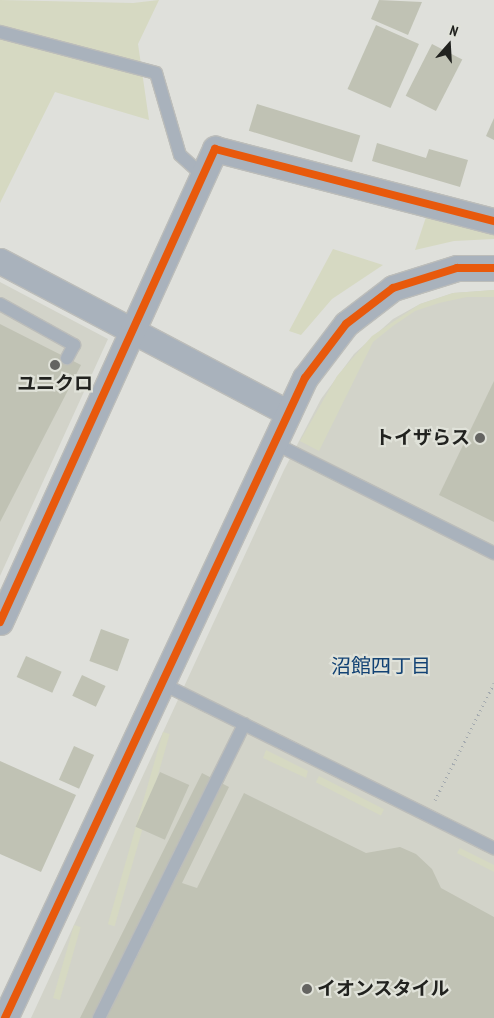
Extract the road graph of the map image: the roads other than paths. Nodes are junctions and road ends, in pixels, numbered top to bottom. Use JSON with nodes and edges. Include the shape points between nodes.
{"nodes":[{"id":1,"x":0,"y":32,"type":"edge"},
{"id":2,"x":203,"y":176,"type":"junction"},
{"id":3,"x":494,"y":221,"type":"edge"},
{"id":4,"x":0,"y":261,"type":"edge"},
{"id":5,"x":494,"y":268,"type":"edge"},
{"id":6,"x":0,"y":304,"type":"edge"},
{"id":7,"x":134,"y":330,"type":"junction"},
{"id":8,"x":67,"y":358,"type":"dead end"},
{"id":9,"x":288,"y":413,"type":"junction"},
{"id":10,"x":274,"y":443,"type":"junction"},
{"id":11,"x":494,"y":553,"type":"edge"},
{"id":12,"x":0,"y":622,"type":"edge"},
{"id":13,"x":161,"y":683,"type":"junction"},
{"id":14,"x":244,"y":724,"type":"junction"},
{"id":15,"x":494,"y":848,"type":"edge"},
{"id":16,"x":5,"y":1018,"type":"edge"},
{"id":17,"x":99,"y":1018,"type":"edge"}],
"edges":[{"from":1,"to":2,"type":"lane","via":[[156,73],[180,155]]},
{"from":2,"to":3,"type":"street","via":[[216,149]]},
{"from":2,"to":7,"type":"street"},
{"from":4,"to":7,"type":"street"},
{"from":5,"to":9,"type":"street","via":[[457,268],[394,288],[346,324],[305,378]]},
{"from":6,"to":8,"type":"lane","via":[[74,345]]},
{"from":7,"to":9,"type":"street"},
{"from":7,"to":12,"type":"street"},
{"from":9,"to":10,"type":"street"},
{"from":10,"to":11,"type":"lane"},
{"from":10,"to":13,"type":"street"},
{"from":13,"to":14,"type":"lane"},
{"from":13,"to":16,"type":"street"},
{"from":14,"to":15,"type":"lane"},
{"from":14,"to":17,"type":"lane"}]}
